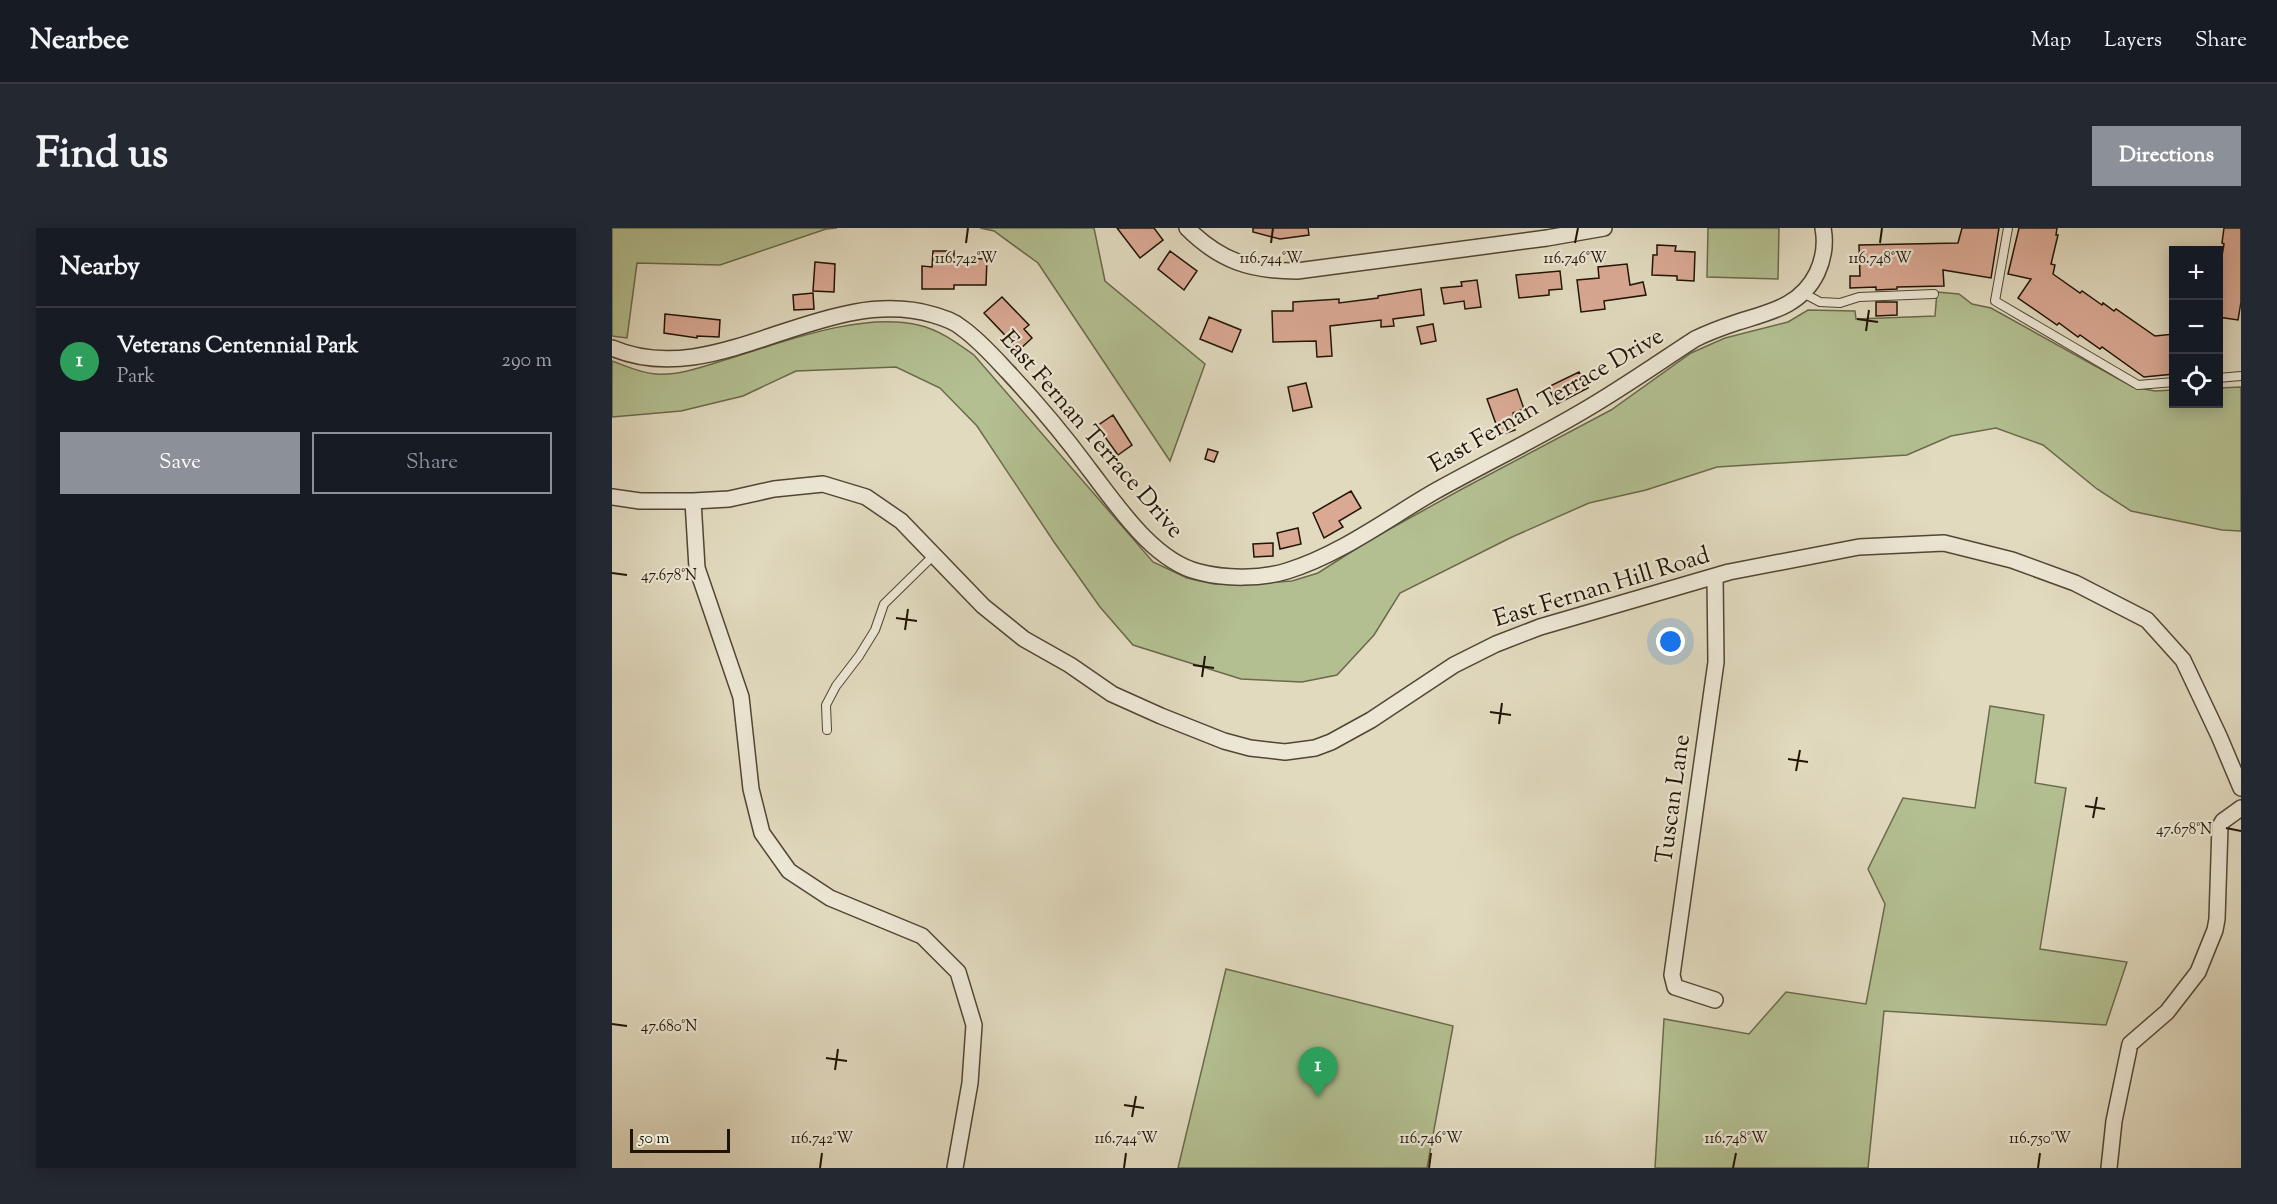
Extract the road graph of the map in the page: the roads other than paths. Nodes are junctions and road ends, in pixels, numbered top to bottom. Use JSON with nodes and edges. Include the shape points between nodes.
{"nodes":[{"id":1,"x":1187,"y":228,"type":"edge"},
{"id":2,"x":1604,"y":228,"type":"edge"},
{"id":3,"x":1823,"y":228,"type":"edge"},
{"id":4,"x":2008,"y":228,"type":"edge"},
{"id":5,"x":1803,"y":293,"type":"junction"},
{"id":6,"x":1934,"y":294,"type":"dead end"},
{"id":7,"x":612,"y":348,"type":"edge"},
{"id":8,"x":2241,"y":376,"type":"edge"},
{"id":9,"x":2223,"y":378,"type":"edge"},
{"id":10,"x":2169,"y":382,"type":"edge"},
{"id":11,"x":612,"y":496,"type":"edge"},
{"id":12,"x":693,"y":501,"type":"junction"},
{"id":13,"x":935,"y":554,"type":"junction"},
{"id":14,"x":1715,"y":576,"type":"junction"},
{"id":15,"x":827,"y":730,"type":"dead end"},
{"id":16,"x":2241,"y":788,"type":"edge"},
{"id":17,"x":2241,"y":808,"type":"edge"},
{"id":18,"x":1715,"y":1000,"type":"dead end"},
{"id":19,"x":956,"y":1168,"type":"edge"},
{"id":20,"x":2109,"y":1168,"type":"edge"}],
"edges":[{"from":1,"to":2,"type":"street","via":[[1202,243],[1244,265],[1297,271]]},
{"from":3,"to":5,"type":"street","name":"East Fernan Terrace Drive","via":[[1822,261]]},
{"from":4,"to":10,"type":"lane","via":[[1995,302],[2138,385]]},
{"from":5,"to":6,"type":"lane","via":[[1820,302],[1840,303],[1859,297]]},
{"from":5,"to":7,"type":"street","name":"East Fernan Terrace Drive","via":[[1782,309],[1695,339],[1583,411],[1333,551],[1292,569],[1265,575],[1197,572],[1166,555],[1142,534],[1039,406],[986,348],[948,319],[907,310],[878,309],[806,322],[742,346],[693,356],[651,359]]},
{"from":8,"to":9,"type":"lane"},
{"from":11,"to":12,"type":"street","name":"East Fernan Hill Road","via":[[640,501]]},
{"from":12,"to":13,"type":"street","name":"East Fernan Hill Road","via":[[822,484],[866,497],[901,521]]},
{"from":12,"to":19,"type":"street","via":[[697,568],[741,697],[751,789],[762,833],[789,871],[830,898],[922,936],[958,972],[974,1025]]},
{"from":13,"to":14,"type":"street","name":"East Fernan Hill Road","via":[[983,606],[1024,639],[1112,694],[1224,741],[1285,752],[1331,742],[1454,665],[1496,644],[1540,627]]},
{"from":13,"to":15,"type":"lane","via":[[884,604],[875,630],[826,705]]},
{"from":14,"to":16,"type":"street","name":"East Fernan Hill Road","via":[[1859,547],[1944,543],[2012,560],[2075,583],[2147,620],[2183,660]]},
{"from":14,"to":18,"type":"street","name":"Tuscan Lane","via":[[1716,662],[1672,975],[1675,987]]},
{"from":17,"to":20,"type":"street","via":[[2220,826],[2217,919],[2198,972],[2167,1012],[2130,1044]]}]}
